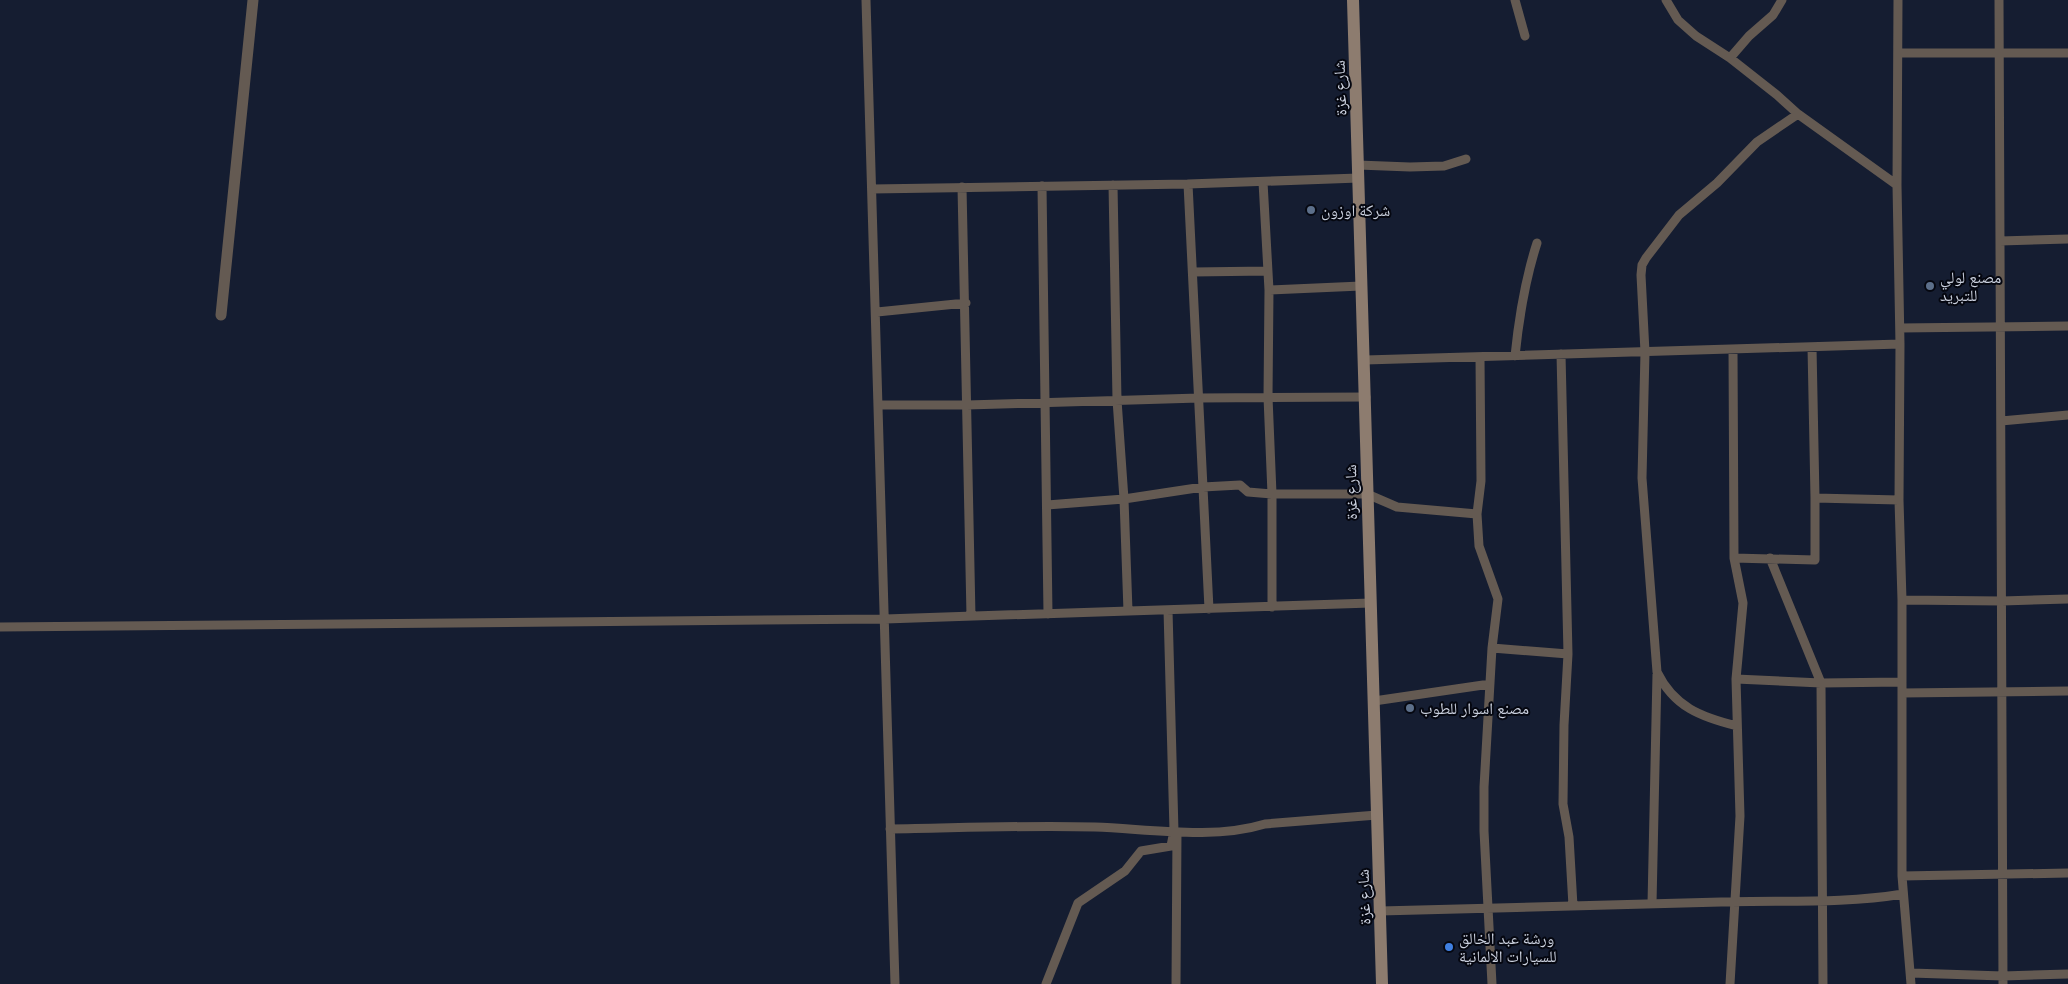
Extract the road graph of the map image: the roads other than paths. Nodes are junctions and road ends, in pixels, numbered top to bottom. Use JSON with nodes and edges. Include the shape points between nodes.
{"nodes":[{"id":1,"x":253,"y":0,"type":"edge"},
{"id":2,"x":866,"y":0,"type":"edge"},
{"id":3,"x":1353,"y":0,"type":"edge"},
{"id":4,"x":1515,"y":0,"type":"edge"},
{"id":5,"x":1666,"y":0,"type":"edge"},
{"id":6,"x":1782,"y":0,"type":"edge"},
{"id":7,"x":1898,"y":0,"type":"edge"},
{"id":8,"x":1999,"y":0,"type":"edge"},
{"id":9,"x":1526,"y":36,"type":"dead end"},
{"id":10,"x":1999,"y":52,"type":"junction"},
{"id":11,"x":2068,"y":53,"type":"edge"},
{"id":12,"x":1898,"y":54,"type":"junction"},
{"id":13,"x":1730,"y":58,"type":"junction"},
{"id":14,"x":1798,"y":114,"type":"junction"},
{"id":15,"x":1466,"y":159,"type":"dead end"},
{"id":16,"x":1358,"y":165,"type":"junction"},
{"id":17,"x":1359,"y":178,"type":"junction"},
{"id":18,"x":1263,"y":182,"type":"junction"},
{"id":19,"x":1188,"y":184,"type":"junction"},
{"id":20,"x":1114,"y":185,"type":"junction"},
{"id":21,"x":1897,"y":185,"type":"junction"},
{"id":22,"x":1042,"y":186,"type":"junction"},
{"id":23,"x":962,"y":187,"type":"junction"},
{"id":24,"x":872,"y":188,"type":"junction"},
{"id":25,"x":2068,"y":239,"type":"edge"},
{"id":26,"x":2000,"y":241,"type":"junction"},
{"id":27,"x":1537,"y":242,"type":"dead end"},
{"id":28,"x":1268,"y":271,"type":"junction"},
{"id":29,"x":1193,"y":272,"type":"junction"},
{"id":30,"x":1361,"y":286,"type":"junction"},
{"id":31,"x":1268,"y":290,"type":"junction"},
{"id":32,"x":966,"y":303,"type":"junction"},
{"id":33,"x":877,"y":312,"type":"junction"},
{"id":34,"x":221,"y":315,"type":"dead end"},
{"id":35,"x":2068,"y":326,"type":"edge"},
{"id":36,"x":2001,"y":327,"type":"junction"},
{"id":37,"x":1900,"y":328,"type":"junction"},
{"id":38,"x":1900,"y":344,"type":"junction"},
{"id":39,"x":1812,"y":347,"type":"junction"},
{"id":40,"x":1733,"y":349,"type":"junction"},
{"id":41,"x":1645,"y":352,"type":"junction"},
{"id":42,"x":1562,"y":354,"type":"junction"},
{"id":43,"x":1515,"y":356,"type":"junction"},
{"id":44,"x":1480,"y":357,"type":"junction"},
{"id":45,"x":1365,"y":360,"type":"junction"},
{"id":46,"x":1268,"y":397,"type":"junction"},
{"id":47,"x":1366,"y":397,"type":"junction"},
{"id":48,"x":1198,"y":398,"type":"junction"},
{"id":49,"x":1117,"y":400,"type":"junction"},
{"id":50,"x":1045,"y":401,"type":"junction"},
{"id":51,"x":879,"y":405,"type":"junction"},
{"id":52,"x":967,"y":405,"type":"junction"},
{"id":53,"x":2068,"y":415,"type":"edge"},
{"id":54,"x":2001,"y":421,"type":"junction"},
{"id":55,"x":1203,"y":487,"type":"junction"},
{"id":56,"x":1272,"y":494,"type":"junction"},
{"id":57,"x":1367,"y":494,"type":"junction"},
{"id":58,"x":1815,"y":498,"type":"junction"},
{"id":59,"x":1124,"y":499,"type":"junction"},
{"id":60,"x":1899,"y":500,"type":"junction"},
{"id":61,"x":1047,"y":505,"type":"junction"},
{"id":62,"x":1477,"y":514,"type":"junction"},
{"id":63,"x":1734,"y":558,"type":"junction"},
{"id":64,"x":1770,"y":558,"type":"junction"},
{"id":65,"x":2068,"y":599,"type":"edge"},
{"id":66,"x":1902,"y":600,"type":"junction"},
{"id":67,"x":2002,"y":601,"type":"junction"},
{"id":68,"x":1371,"y":603,"type":"junction"},
{"id":69,"x":1272,"y":606,"type":"junction"},
{"id":70,"x":1208,"y":609,"type":"junction"},
{"id":71,"x":1168,"y":610,"type":"junction"},
{"id":72,"x":1128,"y":611,"type":"junction"},
{"id":73,"x":1048,"y":614,"type":"junction"},
{"id":74,"x":971,"y":616,"type":"junction"},
{"id":75,"x":885,"y":619,"type":"junction"},
{"id":76,"x":0,"y":626,"type":"edge"},
{"id":77,"x":1492,"y":648,"type":"junction"},
{"id":78,"x":1568,"y":654,"type":"junction"},
{"id":79,"x":1657,"y":672,"type":"junction"},
{"id":80,"x":1736,"y":680,"type":"junction"},
{"id":81,"x":1902,"y":682,"type":"junction"},
{"id":82,"x":1821,"y":683,"type":"junction"},
{"id":83,"x":1490,"y":684,"type":"junction"},
{"id":84,"x":2068,"y":691,"type":"edge"},
{"id":85,"x":1902,"y":693,"type":"junction"},
{"id":86,"x":2002,"y":693,"type":"junction"},
{"id":87,"x":1374,"y":701,"type":"junction"},
{"id":88,"x":1737,"y":726,"type":"junction"},
{"id":89,"x":1377,"y":816,"type":"junction"},
{"id":90,"x":890,"y":829,"type":"junction"},
{"id":91,"x":1176,"y":831,"type":"junction"},
{"id":92,"x":2002,"y":873,"type":"junction"},
{"id":93,"x":2068,"y":873,"type":"edge"},
{"id":94,"x":1902,"y":876,"type":"junction"},
{"id":95,"x":1903,"y":894,"type":"junction"},
{"id":96,"x":1735,"y":902,"type":"junction"},
{"id":97,"x":1823,"y":902,"type":"junction"},
{"id":98,"x":1652,"y":904,"type":"junction"},
{"id":99,"x":1573,"y":906,"type":"junction"},
{"id":100,"x":1488,"y":909,"type":"junction"},
{"id":101,"x":1380,"y":910,"type":"junction"},
{"id":102,"x":1911,"y":973,"type":"junction"},
{"id":103,"x":2068,"y":974,"type":"edge"},
{"id":104,"x":2003,"y":980,"type":"edge"},
{"id":105,"x":895,"y":984,"type":"edge"},
{"id":106,"x":1046,"y":984,"type":"edge"},
{"id":107,"x":1176,"y":984,"type":"edge"},
{"id":108,"x":1382,"y":984,"type":"edge"},
{"id":109,"x":1492,"y":984,"type":"edge"},
{"id":110,"x":1730,"y":984,"type":"edge"},
{"id":111,"x":1823,"y":984,"type":"edge"},
{"id":112,"x":1911,"y":984,"type":"edge"}],
"edges":[{"from":1,"to":34,"type":"street"},
{"from":2,"to":24,"type":"street"},
{"from":3,"to":16,"type":"main road","name":"شارع غزة"},
{"from":4,"to":9,"type":"street"},
{"from":5,"to":13,"type":"street","via":[[1678,20]]},
{"from":6,"to":13,"type":"street","via":[[1773,14]]},
{"from":7,"to":12,"type":"street"},
{"from":8,"to":10,"type":"street"},
{"from":10,"to":11,"type":"street"},
{"from":10,"to":12,"type":"street"},
{"from":10,"to":26,"type":"street"},
{"from":12,"to":21,"type":"street"},
{"from":13,"to":14,"type":"street"},
{"from":14,"to":21,"type":"street"},
{"from":14,"to":41,"type":"street","via":[[1757,142],[1717,184],[1679,215],[1646,258],[1641,275]]},
{"from":15,"to":16,"type":"street","via":[[1444,166]]},
{"from":16,"to":17,"type":"main road","name":"شارع غزة"},
{"from":17,"to":18,"type":"street"},
{"from":17,"to":30,"type":"main road","name":"شارع غزة"},
{"from":18,"to":19,"type":"street"},
{"from":18,"to":28,"type":"street"},
{"from":19,"to":20,"type":"street"},
{"from":19,"to":29,"type":"street"},
{"from":20,"to":22,"type":"street"},
{"from":20,"to":49,"type":"street"},
{"from":21,"to":37,"type":"street"},
{"from":22,"to":23,"type":"street"},
{"from":22,"to":50,"type":"street"},
{"from":23,"to":24,"type":"street"},
{"from":23,"to":32,"type":"street"},
{"from":24,"to":33,"type":"street"},
{"from":25,"to":26,"type":"street"},
{"from":26,"to":36,"type":"street"},
{"from":27,"to":43,"type":"street","via":[[1519,313]]},
{"from":28,"to":29,"type":"street"},
{"from":28,"to":31,"type":"street"},
{"from":29,"to":48,"type":"street"},
{"from":30,"to":31,"type":"street"},
{"from":30,"to":45,"type":"main road","name":"شارع غزة"},
{"from":31,"to":46,"type":"street"},
{"from":32,"to":33,"type":"street"},
{"from":32,"to":52,"type":"street"},
{"from":33,"to":51,"type":"street"},
{"from":35,"to":36,"type":"street"},
{"from":36,"to":37,"type":"street"},
{"from":36,"to":54,"type":"street"},
{"from":37,"to":38,"type":"street"},
{"from":38,"to":39,"type":"street"},
{"from":38,"to":60,"type":"street"},
{"from":39,"to":40,"type":"street"},
{"from":39,"to":58,"type":"street"},
{"from":40,"to":41,"type":"street"},
{"from":40,"to":63,"type":"street"},
{"from":41,"to":42,"type":"street"},
{"from":41,"to":79,"type":"street","via":[[1642,478]]},
{"from":42,"to":43,"type":"street"},
{"from":42,"to":78,"type":"street"},
{"from":43,"to":44,"type":"street"},
{"from":44,"to":45,"type":"street"},
{"from":44,"to":62,"type":"street","via":[[1481,481]]},
{"from":45,"to":47,"type":"main road","name":"شارع غزة"},
{"from":46,"to":47,"type":"street"},
{"from":46,"to":48,"type":"street"},
{"from":46,"to":56,"type":"street"},
{"from":47,"to":57,"type":"main road","name":"شارع غزة"},
{"from":48,"to":49,"type":"street"},
{"from":48,"to":55,"type":"street"},
{"from":49,"to":50,"type":"street"},
{"from":49,"to":59,"type":"street"},
{"from":50,"to":52,"type":"street"},
{"from":50,"to":61,"type":"street"},
{"from":51,"to":52,"type":"street"},
{"from":51,"to":75,"type":"street"},
{"from":52,"to":74,"type":"street"},
{"from":53,"to":54,"type":"street"},
{"from":54,"to":67,"type":"street"},
{"from":55,"to":56,"type":"street","via":[[1240,485],[1248,492]]},
{"from":55,"to":59,"type":"street"},
{"from":55,"to":70,"type":"street"},
{"from":56,"to":57,"type":"street"},
{"from":56,"to":69,"type":"street"},
{"from":57,"to":62,"type":"street","via":[[1397,508]]},
{"from":57,"to":68,"type":"main road","name":"شارع غزة"},
{"from":58,"to":60,"type":"street"},
{"from":58,"to":64,"type":"street","via":[[1816,560]]},
{"from":59,"to":61,"type":"street"},
{"from":59,"to":72,"type":"street"},
{"from":60,"to":66,"type":"street"},
{"from":61,"to":73,"type":"street"},
{"from":62,"to":77,"type":"street","via":[[1479,546],[1498,599]]},
{"from":63,"to":64,"type":"street"},
{"from":63,"to":80,"type":"street","via":[[1743,603]]},
{"from":64,"to":82,"type":"street"},
{"from":65,"to":67,"type":"street"},
{"from":66,"to":67,"type":"street"},
{"from":66,"to":81,"type":"street"},
{"from":67,"to":86,"type":"street"},
{"from":68,"to":69,"type":"street"},
{"from":68,"to":87,"type":"main road","name":"شارع غزة"},
{"from":69,"to":70,"type":"street"},
{"from":70,"to":71,"type":"street"},
{"from":71,"to":72,"type":"street"},
{"from":71,"to":91,"type":"street"},
{"from":72,"to":73,"type":"street"},
{"from":73,"to":74,"type":"street"},
{"from":74,"to":75,"type":"street"},
{"from":75,"to":76,"type":"street"},
{"from":75,"to":90,"type":"street"},
{"from":77,"to":78,"type":"street"},
{"from":77,"to":83,"type":"street"},
{"from":78,"to":99,"type":"street","via":[[1563,804],[1569,837]]},
{"from":79,"to":88,"type":"street","via":[[1665,688],[1689,709],[1707,719]]},
{"from":79,"to":98,"type":"street"},
{"from":80,"to":82,"type":"street"},
{"from":80,"to":88,"type":"street"},
{"from":81,"to":82,"type":"street"},
{"from":81,"to":85,"type":"street"},
{"from":82,"to":97,"type":"street"},
{"from":83,"to":87,"type":"street"},
{"from":83,"to":100,"type":"street","via":[[1484,787]]},
{"from":84,"to":86,"type":"street"},
{"from":85,"to":86,"type":"street"},
{"from":85,"to":94,"type":"street"},
{"from":86,"to":92,"type":"street"},
{"from":87,"to":89,"type":"main road","name":"شارع غزة"},
{"from":88,"to":96,"type":"street","via":[[1740,816]]},
{"from":89,"to":91,"type":"street","via":[[1265,824],[1248,829],[1209,832]]},
{"from":89,"to":101,"type":"main road","name":"شارع غزة"},
{"from":90,"to":91,"type":"street","via":[[1006,826]]},
{"from":90,"to":105,"type":"street"},
{"from":91,"to":106,"type":"street","via":[[1171,846],[1141,851],[1125,870],[1078,903]]},
{"from":91,"to":107,"type":"street"},
{"from":92,"to":93,"type":"street"},
{"from":92,"to":94,"type":"street"},
{"from":92,"to":104,"type":"street"},
{"from":94,"to":95,"type":"street"},
{"from":95,"to":97,"type":"street"},
{"from":95,"to":102,"type":"street"},
{"from":96,"to":97,"type":"street"},
{"from":96,"to":98,"type":"street"},
{"from":96,"to":110,"type":"street"},
{"from":97,"to":111,"type":"street"},
{"from":98,"to":99,"type":"street"},
{"from":99,"to":100,"type":"street"},
{"from":100,"to":101,"type":"street"},
{"from":100,"to":109,"type":"street"},
{"from":101,"to":108,"type":"main road","name":"شارع غزة"},
{"from":102,"to":104,"type":"street"},
{"from":102,"to":112,"type":"street"},
{"from":103,"to":104,"type":"street"}]}
